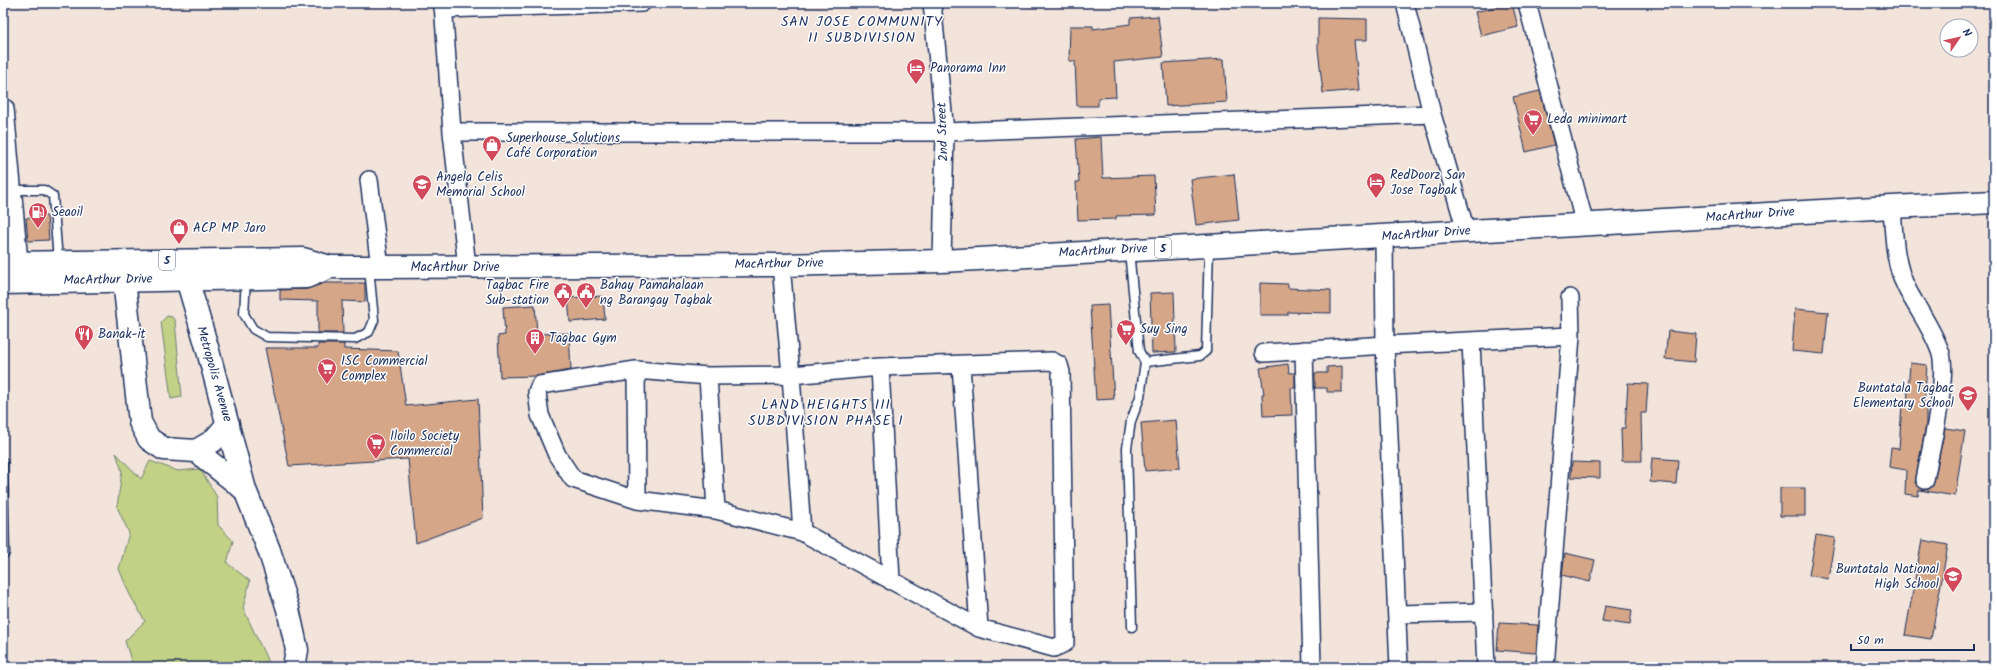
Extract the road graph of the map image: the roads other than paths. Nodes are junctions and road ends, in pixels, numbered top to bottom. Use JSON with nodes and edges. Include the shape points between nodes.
{"nodes":[{"id":1,"x":642,"y":3,"type":"edge"},
{"id":2,"x":932,"y":3,"type":"edge"},
{"id":3,"x":1405,"y":3,"type":"edge"},
{"id":4,"x":1527,"y":3,"type":"edge"},
{"id":5,"x":443,"y":6,"type":"edge"},
{"id":6,"x":3,"y":109,"type":"edge"},
{"id":7,"x":1432,"y":114,"type":"junction"},
{"id":8,"x":452,"y":132,"type":"junction"},
{"id":9,"x":945,"y":132,"type":"junction"},
{"id":10,"x":369,"y":180,"type":"dead end"},
{"id":11,"x":10,"y":190,"type":"junction"},
{"id":12,"x":1994,"y":202,"type":"edge"},
{"id":13,"x":1892,"y":207,"type":"junction"},
{"id":14,"x":1585,"y":226,"type":"junction"},
{"id":15,"x":1466,"y":231,"type":"junction"},
{"id":16,"x":1384,"y":237,"type":"junction"},
{"id":17,"x":1209,"y":246,"type":"junction"},
{"id":18,"x":1129,"y":250,"type":"junction"},
{"id":19,"x":138,"y":260,"type":"junction"},
{"id":20,"x":58,"y":261,"type":"junction"},
{"id":21,"x":942,"y":261,"type":"junction"},
{"id":22,"x":10,"y":262,"type":"edge"},
{"id":23,"x":781,"y":265,"type":"junction"},
{"id":24,"x":330,"y":267,"type":"junction"},
{"id":25,"x":374,"y":267,"type":"junction"},
{"id":26,"x":467,"y":267,"type":"junction"},
{"id":27,"x":182,"y":269,"type":"junction"},
{"id":28,"x":246,"y":278,"type":"junction"},
{"id":29,"x":124,"y":280,"type":"junction"},
{"id":30,"x":3,"y":283,"type":"edge"},
{"id":31,"x":1570,"y":298,"type":"dead end"},
{"id":32,"x":1571,"y":336,"type":"junction"},
{"id":33,"x":1471,"y":341,"type":"junction"},
{"id":34,"x":1385,"y":345,"type":"junction"},
{"id":35,"x":1304,"y":350,"type":"junction"},
{"id":36,"x":1264,"y":353,"type":"dead end"},
{"id":37,"x":1145,"y":362,"type":"junction"},
{"id":38,"x":961,"y":365,"type":"junction"},
{"id":39,"x":880,"y":367,"type":"junction"},
{"id":40,"x":636,"y":370,"type":"junction"},
{"id":41,"x":791,"y":374,"type":"junction"},
{"id":42,"x":708,"y":376,"type":"junction"},
{"id":43,"x":228,"y":424,"type":"junction"},
{"id":44,"x":196,"y":451,"type":"junction"},
{"id":45,"x":3,"y":462,"type":"edge"},
{"id":46,"x":1925,"y":480,"type":"dead end"},
{"id":47,"x":245,"y":490,"type":"junction"},
{"id":48,"x":638,"y":500,"type":"junction"},
{"id":49,"x":716,"y":510,"type":"junction"},
{"id":50,"x":802,"y":532,"type":"junction"},
{"id":51,"x":3,"y":555,"type":"edge"},
{"id":52,"x":892,"y":581,"type":"junction"},
{"id":53,"x":1484,"y":612,"type":"junction"},
{"id":54,"x":1397,"y":614,"type":"junction"},
{"id":55,"x":1132,"y":627,"type":"dead end"},
{"id":56,"x":978,"y":628,"type":"junction"},
{"id":57,"x":294,"y":667,"type":"edge"},
{"id":58,"x":1312,"y":667,"type":"edge"},
{"id":59,"x":1399,"y":667,"type":"edge"},
{"id":60,"x":1486,"y":667,"type":"edge"},
{"id":61,"x":1545,"y":667,"type":"edge"}],
"edges":[{"from":1,"to":5,"type":"street"},
{"from":2,"to":9,"type":"street","name":"2nd Street"},
{"from":3,"to":7,"type":"street"},
{"from":4,"to":14,"type":"street"},
{"from":5,"to":8,"type":"street"},
{"from":6,"to":11,"type":"street"},
{"from":7,"to":9,"type":"street"},
{"from":7,"to":15,"type":"street"},
{"from":8,"to":9,"type":"street"},
{"from":8,"to":26,"type":"street"},
{"from":9,"to":21,"type":"street","name":"2nd Street"},
{"from":10,"to":25,"type":"street"},
{"from":11,"to":20,"type":"lane","via":[[44,190],[53,196]]},
{"from":11,"to":22,"type":"street"},
{"from":12,"to":13,"type":"main road","name":"MacArthur Drive","number":"5"},
{"from":13,"to":14,"type":"main road","name":"MacArthur Drive","number":"5"},
{"from":13,"to":46,"type":"street","via":[[1894,251],[1898,268],[1932,334],[1942,364],[1939,401]]},
{"from":14,"to":15,"type":"main road","name":"MacArthur Drive","number":"5"},
{"from":15,"to":16,"type":"main road","name":"MacArthur Drive","number":"5"},
{"from":16,"to":17,"type":"main road","name":"MacArthur Drive","number":"5"},
{"from":16,"to":34,"type":"street"},
{"from":17,"to":18,"type":"main road","name":"MacArthur Drive","number":"5"},
{"from":17,"to":37,"type":"lane","via":[[1206,351],[1200,356]]},
{"from":18,"to":21,"type":"main road","name":"MacArthur Drive","number":"5"},
{"from":18,"to":37,"type":"lane","via":[[1139,351]]},
{"from":19,"to":20,"type":"main road","name":"MacArthur Drive","number":"5"},
{"from":19,"to":27,"type":"main road","name":"MacArthur Drive","number":"5"},
{"from":19,"to":29,"type":"main road"},
{"from":20,"to":22,"type":"main road","name":"MacArthur Drive","number":"5"},
{"from":21,"to":23,"type":"main road","name":"MacArthur Drive","number":"5"},
{"from":23,"to":26,"type":"main road","name":"MacArthur Drive","number":"5"},
{"from":23,"to":41,"type":"street"},
{"from":24,"to":25,"type":"main road","name":"MacArthur Drive","number":"5"},
{"from":24,"to":27,"type":"main road","name":"MacArthur Drive","number":"5","via":[[304,259]]},
{"from":24,"to":28,"type":"main road","name":"MacArthur Drive","number":"5","via":[[306,277]]},
{"from":25,"to":26,"type":"main road","name":"MacArthur Drive","number":"5"},
{"from":25,"to":28,"type":"lane","via":[[374,320],[369,332],[355,339],[267,337],[253,329],[244,314]]},
{"from":27,"to":28,"type":"main road","name":"MacArthur Drive","number":"5"},
{"from":27,"to":29,"type":"main road","name":"MacArthur Drive","number":"5"},
{"from":27,"to":43,"type":"main road","name":"Metropolis Avenue"},
{"from":29,"to":30,"type":"main road","name":"MacArthur Drive","number":"5"},
{"from":29,"to":44,"type":"main road","via":[[140,422],[149,439],[164,449]]},
{"from":31,"to":32,"type":"street"},
{"from":32,"to":33,"type":"street"},
{"from":32,"to":61,"type":"street"},
{"from":33,"to":34,"type":"street"},
{"from":33,"to":53,"type":"street"},
{"from":34,"to":35,"type":"street"},
{"from":34,"to":54,"type":"street"},
{"from":35,"to":36,"type":"street"},
{"from":35,"to":58,"type":"street"},
{"from":37,"to":55,"type":"lane","via":[[1140,397],[1131,420],[1127,448]]},
{"from":38,"to":39,"type":"street"},
{"from":38,"to":56,"type":"street"},
{"from":38,"to":56,"type":"street","via":[[1052,361],[1059,365],[1061,372],[1065,643],[1054,648]]},
{"from":39,"to":41,"type":"street"},
{"from":39,"to":52,"type":"street"},
{"from":40,"to":42,"type":"street"},
{"from":40,"to":48,"type":"street"},
{"from":40,"to":48,"type":"street","via":[[540,385],[537,392],[540,414],[557,455],[573,479]]},
{"from":41,"to":42,"type":"street"},
{"from":41,"to":50,"type":"street"},
{"from":42,"to":49,"type":"street"},
{"from":43,"to":44,"type":"main road","via":[[213,441]]},
{"from":43,"to":47,"type":"main road","name":"Metropolis Avenue"},
{"from":44,"to":47,"type":"main road","name":"Metropolis Avenue"},
{"from":45,"to":51,"type":"lane"},
{"from":47,"to":57,"type":"main road","name":"Metropolis Avenue","via":[[269,550],[288,609],[297,650]]},
{"from":48,"to":49,"type":"street"},
{"from":49,"to":50,"type":"street"},
{"from":50,"to":52,"type":"street"},
{"from":52,"to":56,"type":"street"},
{"from":53,"to":54,"type":"street"},
{"from":53,"to":60,"type":"street"},
{"from":54,"to":59,"type":"street"}]}
